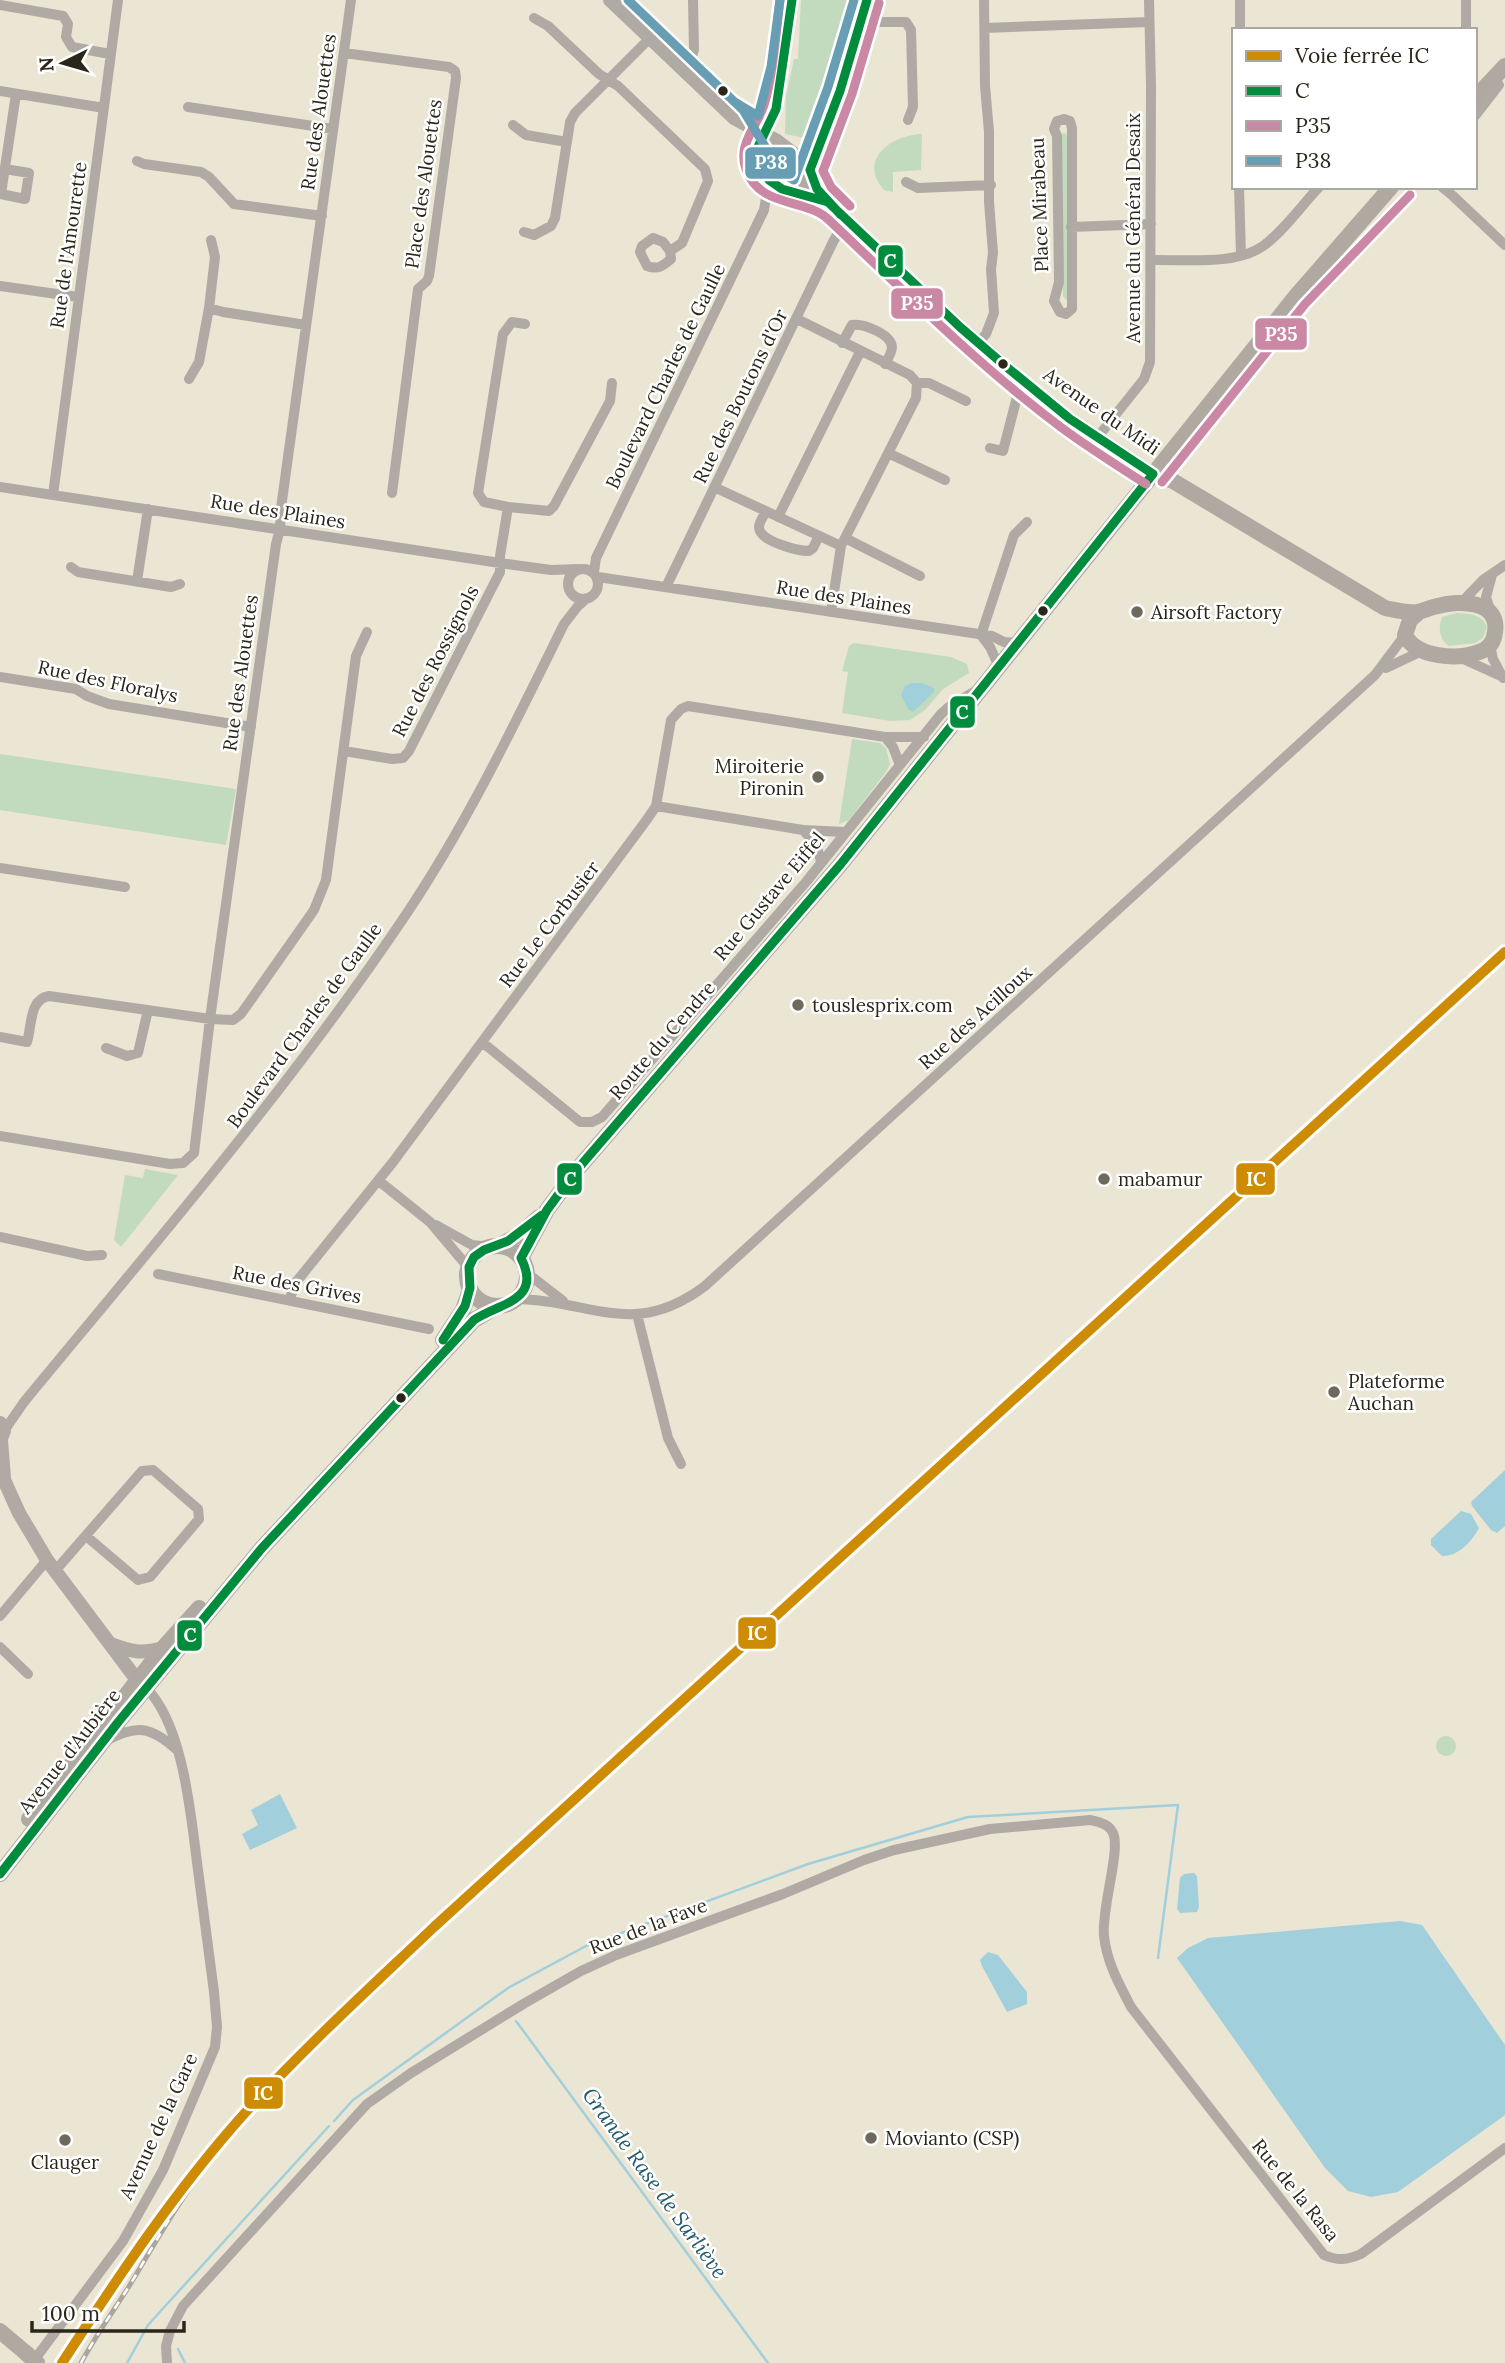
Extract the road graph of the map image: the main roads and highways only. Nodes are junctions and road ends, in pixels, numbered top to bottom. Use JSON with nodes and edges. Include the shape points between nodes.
{"nodes":[{"id":1,"x":1505,"y":66,"type":"edge"},
{"id":2,"x":1502,"y":81,"type":"edge"},
{"id":3,"x":1477,"y":96,"type":"edge"},
{"id":4,"x":1477,"y":108,"type":"edge"},
{"id":5,"x":1389,"y":189,"type":"edge"},
{"id":6,"x":1399,"y":189,"type":"edge"},
{"id":7,"x":1296,"y":296,"type":"junction"},
{"id":8,"x":1153,"y":474,"type":"junction"},
{"id":9,"x":1385,"y":608,"type":"junction"},
{"id":10,"x":1490,"y":610,"type":"junction"},
{"id":11,"x":1419,"y":612,"type":"junction"},
{"id":12,"x":1505,"y":618,"type":"edge"},
{"id":13,"x":1405,"y":635,"type":"junction"},
{"id":14,"x":1496,"y":639,"type":"edge"},
{"id":15,"x":547,"y":1210,"type":"junction"},
{"id":16,"x":495,"y":1246,"type":"junction"},
{"id":17,"x":524,"y":1266,"type":"junction"},
{"id":18,"x":470,"y":1290,"type":"junction"},
{"id":19,"x":496,"y":1307,"type":"junction"},
{"id":20,"x":418,"y":1378,"type":"junction"},
{"id":21,"x":262,"y":1548,"type":"junction"},
{"id":22,"x":142,"y":1684,"type":"junction"},
{"id":23,"x":0,"y":1857,"type":"edge"},
{"id":24,"x":0,"y":1874,"type":"edge"},
{"id":25,"x":0,"y":2331,"type":"edge"},
{"id":26,"x":31,"y":2360,"type":"edge"}],
"edges":[{"from":1,"to":3,"type":"main road"},
{"from":2,"to":4,"type":"main road"},
{"from":5,"to":7,"type":"main road"},
{"from":6,"to":7,"type":"main road"},
{"from":7,"to":8,"type":"main road","name":"Route du Cendre"},
{"from":8,"to":9,"type":"main road","name":"Avenue du Midi","via":[[1173,481]]},
{"from":8,"to":15,"type":"main road","name":"Route du Cendre","via":[[807,903]]},
{"from":9,"to":11,"type":"main road","name":"Avenue du Midi"},
{"from":9,"to":13,"type":"main road","name":"Avenue du Midi"},
{"from":10,"to":11,"type":"main road","via":[[1461,603]]},
{"from":10,"to":12,"type":"main road"},
{"from":10,"to":14,"type":"main road"},
{"from":11,"to":13,"type":"main road","via":[[1410,620]]},
{"from":13,"to":14,"type":"main road","via":[[1423,650],[1455,656],[1476,653]]},
{"from":15,"to":16,"type":"main road","name":"Route du Cendre","via":[[520,1234]]},
{"from":15,"to":17,"type":"main road","name":"Route du Cendre"},
{"from":16,"to":17,"type":"main road","via":[[514,1251]]},
{"from":16,"to":18,"type":"main road","via":[[477,1254],[468,1267]]},
{"from":17,"to":19,"type":"main road","via":[[526,1285],[517,1299]]},
{"from":18,"to":19,"type":"main road","via":[[481,1302]]},
{"from":18,"to":20,"type":"main road","via":[[463,1310]]},
{"from":19,"to":20,"type":"main road","via":[[474,1320]]},
{"from":20,"to":21,"type":"main road"},
{"from":21,"to":22,"type":"main road"},
{"from":21,"to":22,"type":"main road","via":[[163,1648]]},
{"from":22,"to":23,"type":"main road","name":"Avenue d'Aubière"},
{"from":22,"to":24,"type":"main road","name":"Avenue d'Aubière"},
{"from":25,"to":26,"type":"main road"}]}
